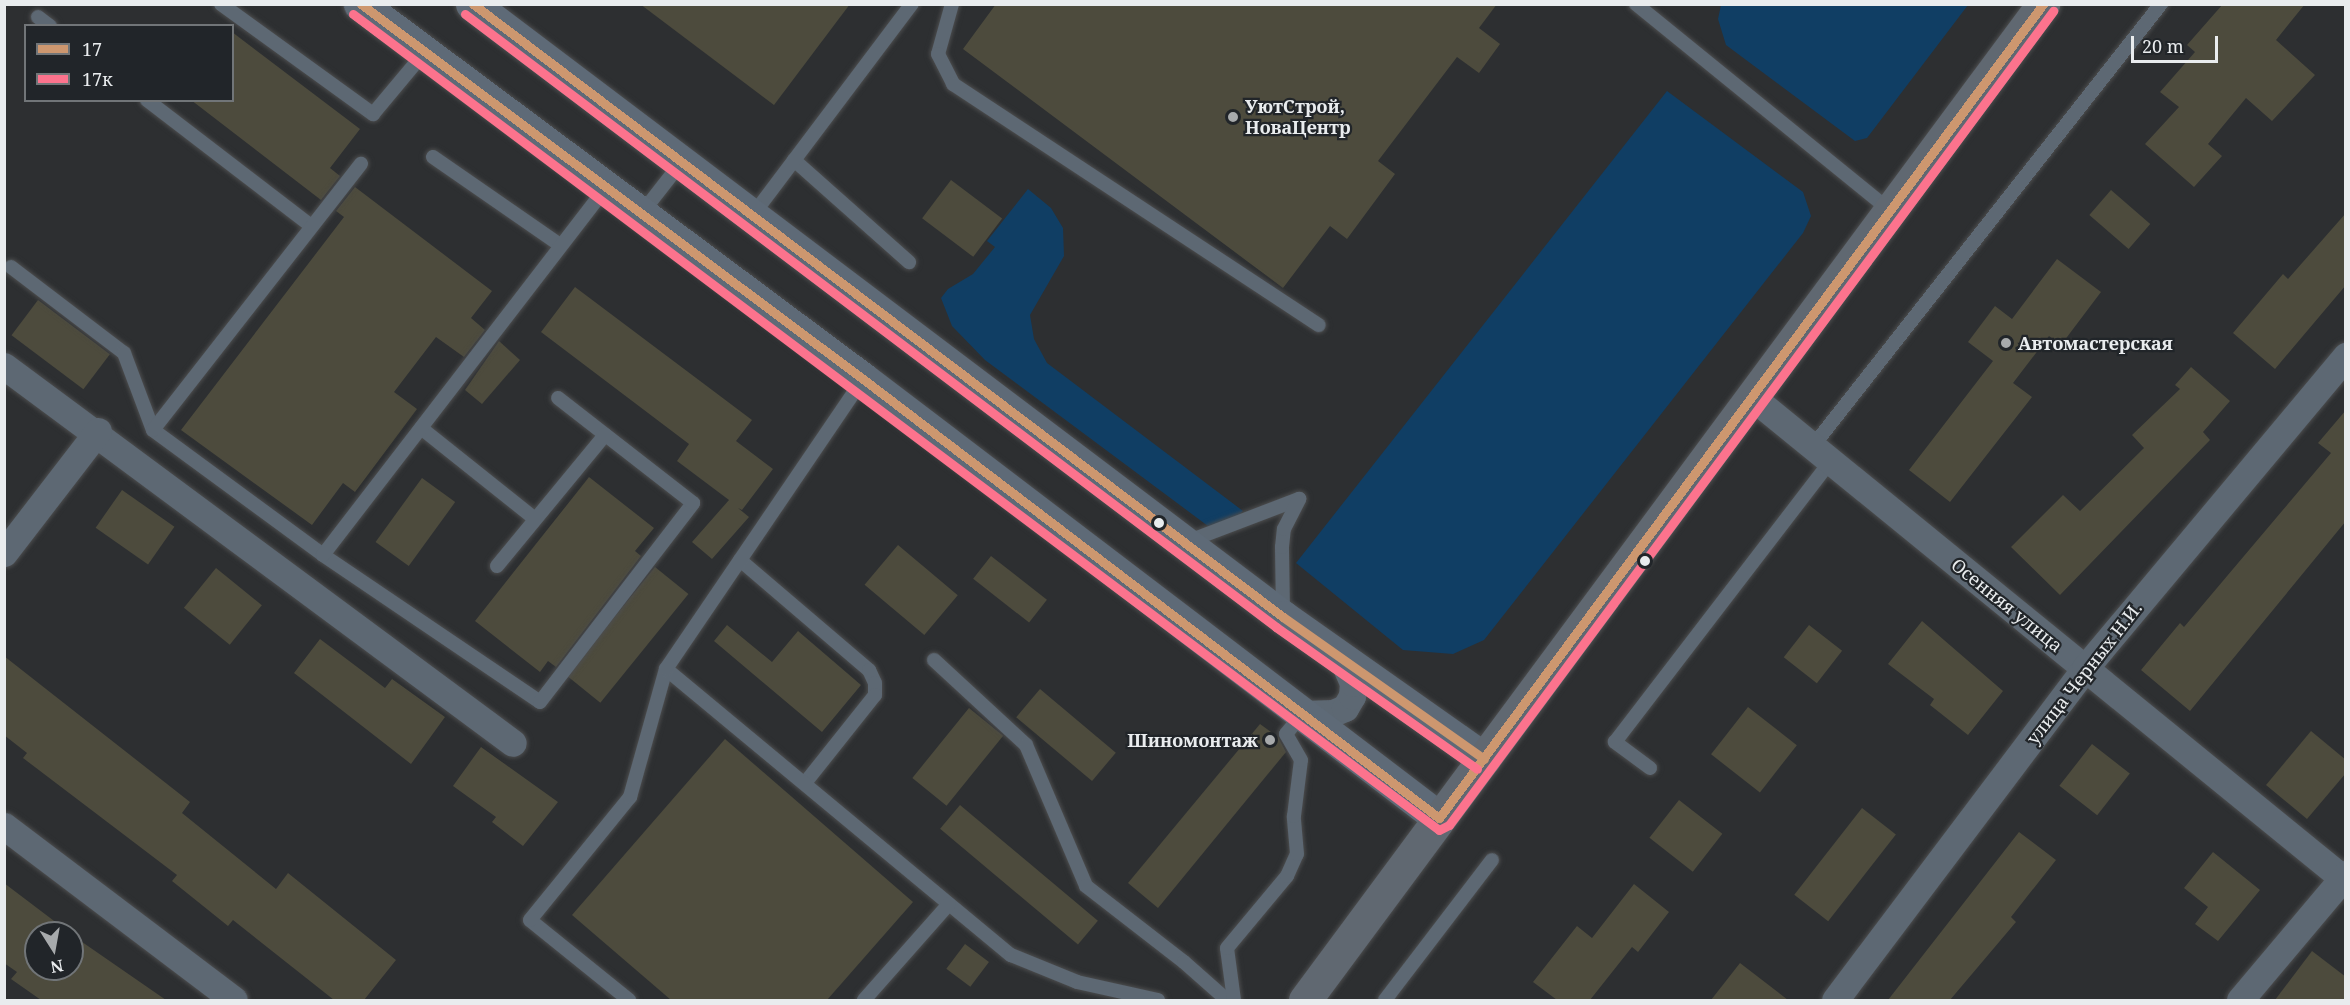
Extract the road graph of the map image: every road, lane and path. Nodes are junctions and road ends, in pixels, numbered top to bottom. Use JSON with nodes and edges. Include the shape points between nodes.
{"nodes":[{"id":1,"x":221,"y":4,"type":"edge"},
{"id":2,"x":360,"y":4,"type":"edge"},
{"id":3,"x":472,"y":4,"type":"edge"},
{"id":4,"x":912,"y":4,"type":"edge"},
{"id":5,"x":952,"y":4,"type":"edge"},
{"id":6,"x":1636,"y":4,"type":"edge"},
{"id":7,"x":2043,"y":4,"type":"edge"},
{"id":8,"x":2161,"y":4,"type":"edge"},
{"id":9,"x":38,"y":17,"type":"dead end"},
{"id":10,"x":47,"y":24,"type":"edge"},
{"id":11,"x":424,"y":53,"type":"junction"},
{"id":12,"x":150,"y":102,"type":"edge"},
{"id":13,"x":433,"y":157,"type":"dead end"},
{"id":14,"x":794,"y":160,"type":"junction"},
{"id":15,"x":361,"y":164,"type":"dead end"},
{"id":16,"x":680,"y":164,"type":"junction"},
{"id":17,"x":606,"y":187,"type":"junction"},
{"id":18,"x":1888,"y":209,"type":"junction"},
{"id":19,"x":641,"y":214,"type":"junction"},
{"id":20,"x":751,"y":219,"type":"junction"},
{"id":21,"x":311,"y":226,"type":"junction"},
{"id":22,"x":560,"y":245,"type":"junction"},
{"id":23,"x":909,"y":262,"type":"dead end"},
{"id":24,"x":11,"y":267,"type":"dead end"},
{"id":25,"x":1319,"y":325,"type":"dead end"},
{"id":26,"x":2346,"y":356,"type":"edge"},
{"id":27,"x":4,"y":366,"type":"edge"},
{"id":28,"x":863,"y":379,"type":"junction"},
{"id":29,"x":1752,"y":397,"type":"junction"},
{"id":30,"x":558,"y":399,"type":"dead end"},
{"id":31,"x":421,"y":428,"type":"junction"},
{"id":32,"x":153,"y":430,"type":"junction"},
{"id":33,"x":98,"y":431,"type":"junction"},
{"id":34,"x":605,"y":435,"type":"junction"},
{"id":35,"x":1822,"y":454,"type":"junction"},
{"id":36,"x":535,"y":519,"type":"junction"},
{"id":37,"x":1173,"y":534,"type":"junction"},
{"id":38,"x":4,"y":554,"type":"edge"},
{"id":39,"x":324,"y":555,"type":"junction"},
{"id":40,"x":740,"y":560,"type":"junction"},
{"id":41,"x":497,"y":566,"type":"dead end"},
{"id":42,"x":1283,"y":617,"type":"junction"},
{"id":43,"x":934,"y":660,"type":"dead end"},
{"id":44,"x":1342,"y":661,"type":"junction"},
{"id":45,"x":2085,"y":668,"type":"junction"},
{"id":46,"x":666,"y":669,"type":"junction"},
{"id":47,"x":1302,"y":714,"type":"junction"},
{"id":48,"x":513,"y":743,"type":"dead end"},
{"id":49,"x":1484,"y":759,"type":"junction"},
{"id":50,"x":1650,"y":768,"type":"dead end"},
{"id":51,"x":804,"y":783,"type":"junction"},
{"id":52,"x":1439,"y":818,"type":"junction"},
{"id":53,"x":4,"y":826,"type":"edge"},
{"id":54,"x":1492,"y":860,"type":"dead end"},
{"id":55,"x":2344,"y":878,"type":"edge"},
{"id":56,"x":949,"y":904,"type":"junction"},
{"id":57,"x":234,"y":1000,"type":"edge"},
{"id":58,"x":629,"y":1000,"type":"edge"},
{"id":59,"x":864,"y":1000,"type":"edge"},
{"id":60,"x":1158,"y":1000,"type":"edge"},
{"id":61,"x":1227,"y":1000,"type":"edge"},
{"id":62,"x":1234,"y":1000,"type":"edge"},
{"id":63,"x":1305,"y":1000,"type":"edge"},
{"id":64,"x":1386,"y":1000,"type":"edge"},
{"id":65,"x":1835,"y":1000,"type":"edge"},
{"id":66,"x":2240,"y":1000,"type":"edge"}],
"edges":[{"from":1,"to":11,"type":"lane","via":[[373,114]]},
{"from":2,"to":11,"type":"main road"},
{"from":3,"to":16,"type":"main road"},
{"from":4,"to":14,"type":"lane"},
{"from":5,"to":25,"type":"lane","via":[[938,54],[953,84]]},
{"from":6,"to":18,"type":"lane"},
{"from":7,"to":18,"type":"main road"},
{"from":8,"to":35,"type":"lane"},
{"from":9,"to":10,"type":"lane"},
{"from":11,"to":17,"type":"main road"},
{"from":12,"to":21,"type":"lane"},
{"from":13,"to":22,"type":"lane"},
{"from":14,"to":20,"type":"lane"},
{"from":14,"to":23,"type":"lane"},
{"from":15,"to":21,"type":"lane"},
{"from":16,"to":19,"type":"lane"},
{"from":16,"to":20,"type":"main road"},
{"from":17,"to":19,"type":"main road"},
{"from":17,"to":22,"type":"lane"},
{"from":18,"to":29,"type":"main road"},
{"from":19,"to":28,"type":"main road"},
{"from":20,"to":37,"type":"main road"},
{"from":21,"to":32,"type":"lane"},
{"from":22,"to":31,"type":"lane"},
{"from":24,"to":32,"type":"lane","via":[[124,353]]},
{"from":26,"to":45,"type":"street","name":"улица Черных Н.И."},
{"from":27,"to":33,"type":"street"},
{"from":28,"to":40,"type":"lane"},
{"from":28,"to":47,"type":"main road"},
{"from":29,"to":35,"type":"street","name":"Осенняя улица"},
{"from":29,"to":49,"type":"main road"},
{"from":30,"to":34,"type":"lane"},
{"from":31,"to":36,"type":"lane"},
{"from":31,"to":39,"type":"lane"},
{"from":32,"to":39,"type":"lane"},
{"from":33,"to":38,"type":"street"},
{"from":33,"to":48,"type":"street"},
{"from":34,"to":36,"type":"lane"},
{"from":34,"to":39,"type":"lane","via":[[693,503],[540,702]]},
{"from":35,"to":45,"type":"street","name":"Осенняя улица"},
{"from":35,"to":50,"type":"lane","via":[[1615,742]]},
{"from":36,"to":41,"type":"lane"},
{"from":37,"to":42,"type":"main road"},
{"from":37,"to":42,"type":"lane","via":[[1191,542],[1299,499],[1284,529]]},
{"from":40,"to":46,"type":"lane"},
{"from":40,"to":51,"type":"lane","via":[[869,670],[875,683],[875,695]]},
{"from":42,"to":44,"type":"main road"},
{"from":43,"to":61,"type":"lane","via":[[1026,745],[1086,886]]},
{"from":44,"to":47,"type":"street","via":[[1353,683],[1346,708],[1333,713]]},
{"from":44,"to":49,"type":"main road"},
{"from":45,"to":55,"type":"street","name":"Осенняя улица"},
{"from":45,"to":65,"type":"street","name":"улица Черных Н.И."},
{"from":46,"to":51,"type":"lane"},
{"from":46,"to":58,"type":"lane","via":[[630,797],[530,920]]},
{"from":47,"to":52,"type":"main road"},
{"from":47,"to":62,"type":"lane","via":[[1286,734],[1301,760],[1294,816],[1297,854],[1287,876],[1227,948]]},
{"from":49,"to":52,"type":"main road"},
{"from":51,"to":56,"type":"lane"},
{"from":52,"to":63,"type":"main road"},
{"from":53,"to":57,"type":"street"},
{"from":54,"to":64,"type":"lane"},
{"from":55,"to":66,"type":"street"},
{"from":56,"to":59,"type":"lane"},
{"from":56,"to":60,"type":"lane","via":[[1011,955],[1077,982]]}]}
